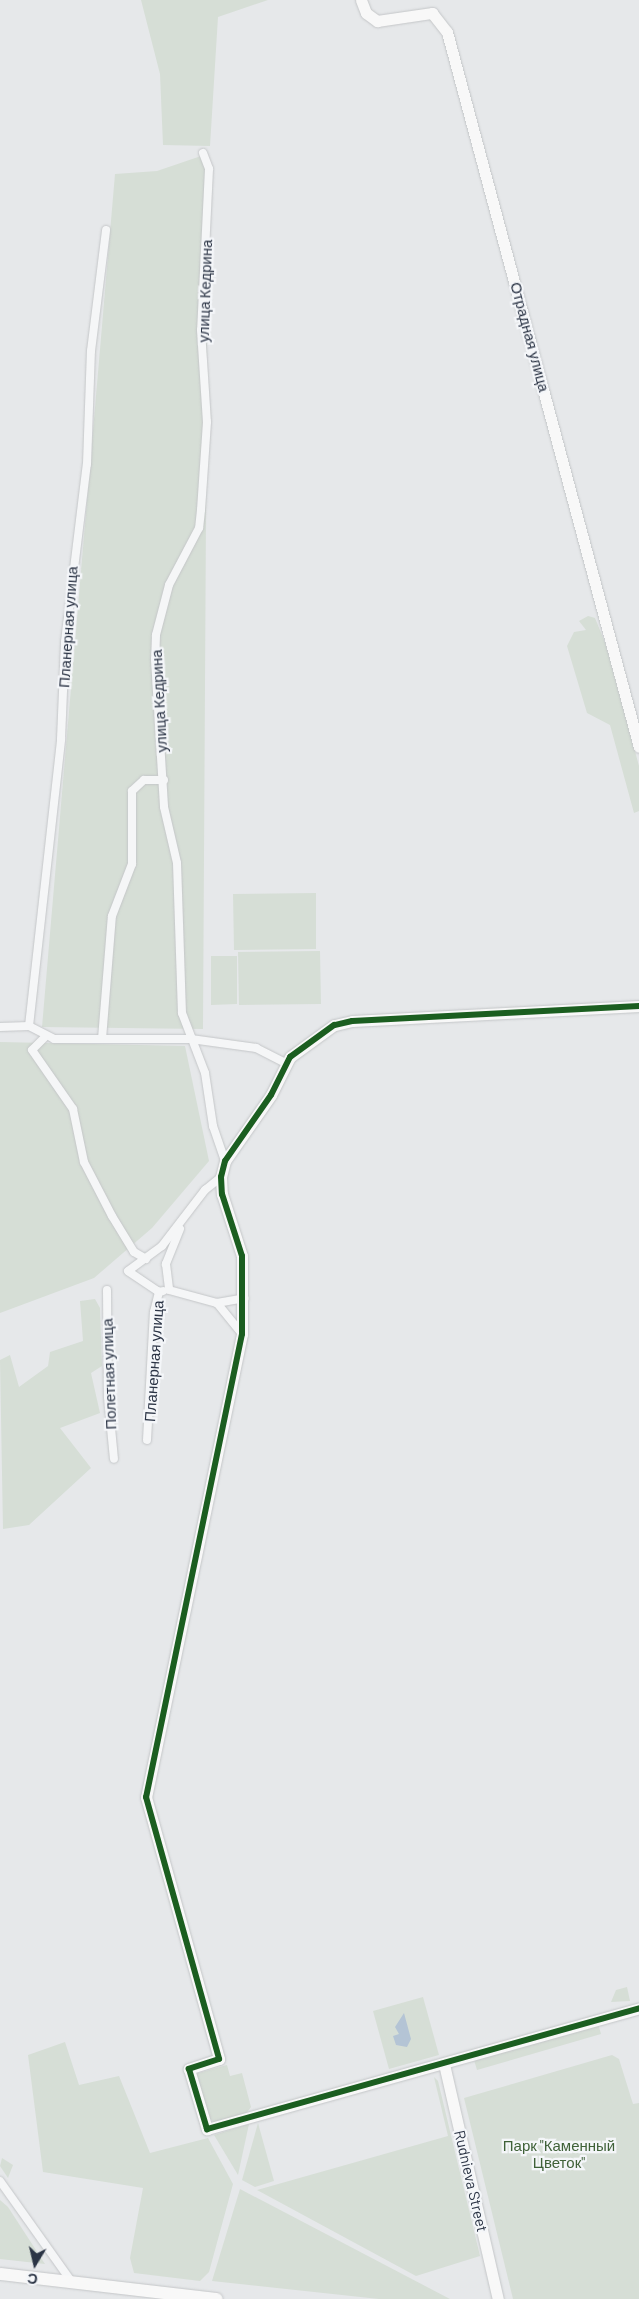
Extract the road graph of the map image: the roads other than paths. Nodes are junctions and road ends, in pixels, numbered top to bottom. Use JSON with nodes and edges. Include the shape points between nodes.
{"nodes":[{"id":1,"x":361,"y":0,"type":"edge"},
{"id":2,"x":203,"y":153,"type":"dead end"},
{"id":3,"x":106,"y":230,"type":"dead end"},
{"id":4,"x":639,"y":747,"type":"edge"},
{"id":5,"x":164,"y":780,"type":"junction"},
{"id":6,"x":639,"y":1006,"type":"edge"},
{"id":7,"x":29,"y":1026,"type":"junction"},
{"id":8,"x":0,"y":1027,"type":"edge"},
{"id":9,"x":45,"y":1037,"type":"junction"},
{"id":10,"x":102,"y":1039,"type":"junction"},
{"id":11,"x":191,"y":1039,"type":"junction"},
{"id":12,"x":287,"y":1064,"type":"junction"},
{"id":13,"x":225,"y":1161,"type":"junction"},
{"id":14,"x":221,"y":1177,"type":"junction"},
{"id":15,"x":183,"y":1220,"type":"junction"},
{"id":16,"x":146,"y":1259,"type":"junction"},
{"id":17,"x":107,"y":1290,"type":"dead end"},
{"id":18,"x":169,"y":1290,"type":"junction"},
{"id":19,"x":158,"y":1292,"type":"junction"},
{"id":20,"x":245,"y":1298,"type":"junction"},
{"id":21,"x":217,"y":1303,"type":"junction"},
{"id":22,"x":242,"y":1334,"type":"junction"},
{"id":23,"x":148,"y":1440,"type":"dead end"},
{"id":24,"x":114,"y":1458,"type":"dead end"},
{"id":25,"x":639,"y":2008,"type":"edge"},
{"id":26,"x":444,"y":2064,"type":"junction"},
{"id":27,"x":0,"y":2181,"type":"edge"},
{"id":28,"x":0,"y":2274,"type":"edge"},
{"id":29,"x":71,"y":2281,"type":"junction"},
{"id":30,"x":212,"y":2299,"type":"edge"},
{"id":31,"x":217,"y":2299,"type":"edge"},
{"id":32,"x":498,"y":2299,"type":"edge"}],
"edges":[{"from":1,"to":4,"type":"street","name":"Отрадная улица","via":[[366,13],[377,21],[432,13],[446,32]]},
{"from":2,"to":5,"type":"street","name":"улица Кедрина","via":[[209,169],[201,330],[207,422],[199,528],[169,585],[156,635]]},
{"from":3,"to":7,"type":"street","name":"Планерная улица","via":[[91,351],[87,464],[65,642],[61,739]]},
{"from":5,"to":10,"type":"street","via":[[144,780],[132,791],[132,864],[112,916]]},
{"from":5,"to":11,"type":"street","name":"улица Кедрина","via":[[164,807],[177,863],[182,1013]]},
{"from":6,"to":12,"type":"street","via":[[352,1021],[320,1035]]},
{"from":7,"to":8,"type":"street"},
{"from":7,"to":9,"type":"street"},
{"from":9,"to":10,"type":"street"},
{"from":9,"to":16,"type":"street","via":[[32,1050],[73,1109],[84,1162],[112,1216],[134,1252]]},
{"from":10,"to":11,"type":"street"},
{"from":11,"to":12,"type":"street","via":[[256,1048]]},
{"from":11,"to":13,"type":"street","name":"улица Кедрина","via":[[205,1073],[213,1126]]},
{"from":12,"to":13,"type":"street"},
{"from":13,"to":14,"type":"street"},
{"from":14,"to":15,"type":"street"},
{"from":14,"to":20,"type":"street","via":[[222,1194],[242,1256]]},
{"from":15,"to":16,"type":"street"},
{"from":15,"to":18,"type":"street","via":[[166,1264]]},
{"from":16,"to":19,"type":"street","via":[[128,1272]]},
{"from":17,"to":24,"type":"street","name":"Полетная улица","via":[[108,1397]]},
{"from":18,"to":19,"type":"street","name":"Планерная улица"},
{"from":18,"to":21,"type":"street"},
{"from":19,"to":23,"type":"street","name":"Планерная улица"},
{"from":20,"to":21,"type":"street"},
{"from":20,"to":22,"type":"street"},
{"from":21,"to":22,"type":"street"},
{"from":22,"to":26,"type":"street","via":[[146,1797],[219,2059],[188,2068],[207,2129]]},
{"from":25,"to":26,"type":"street"},
{"from":26,"to":32,"type":"street","name":"Rudnieva Street"},
{"from":27,"to":29,"type":"street"},
{"from":28,"to":29,"type":"main road"},
{"from":29,"to":30,"type":"main road"},
{"from":30,"to":31,"type":"main road"}]}
